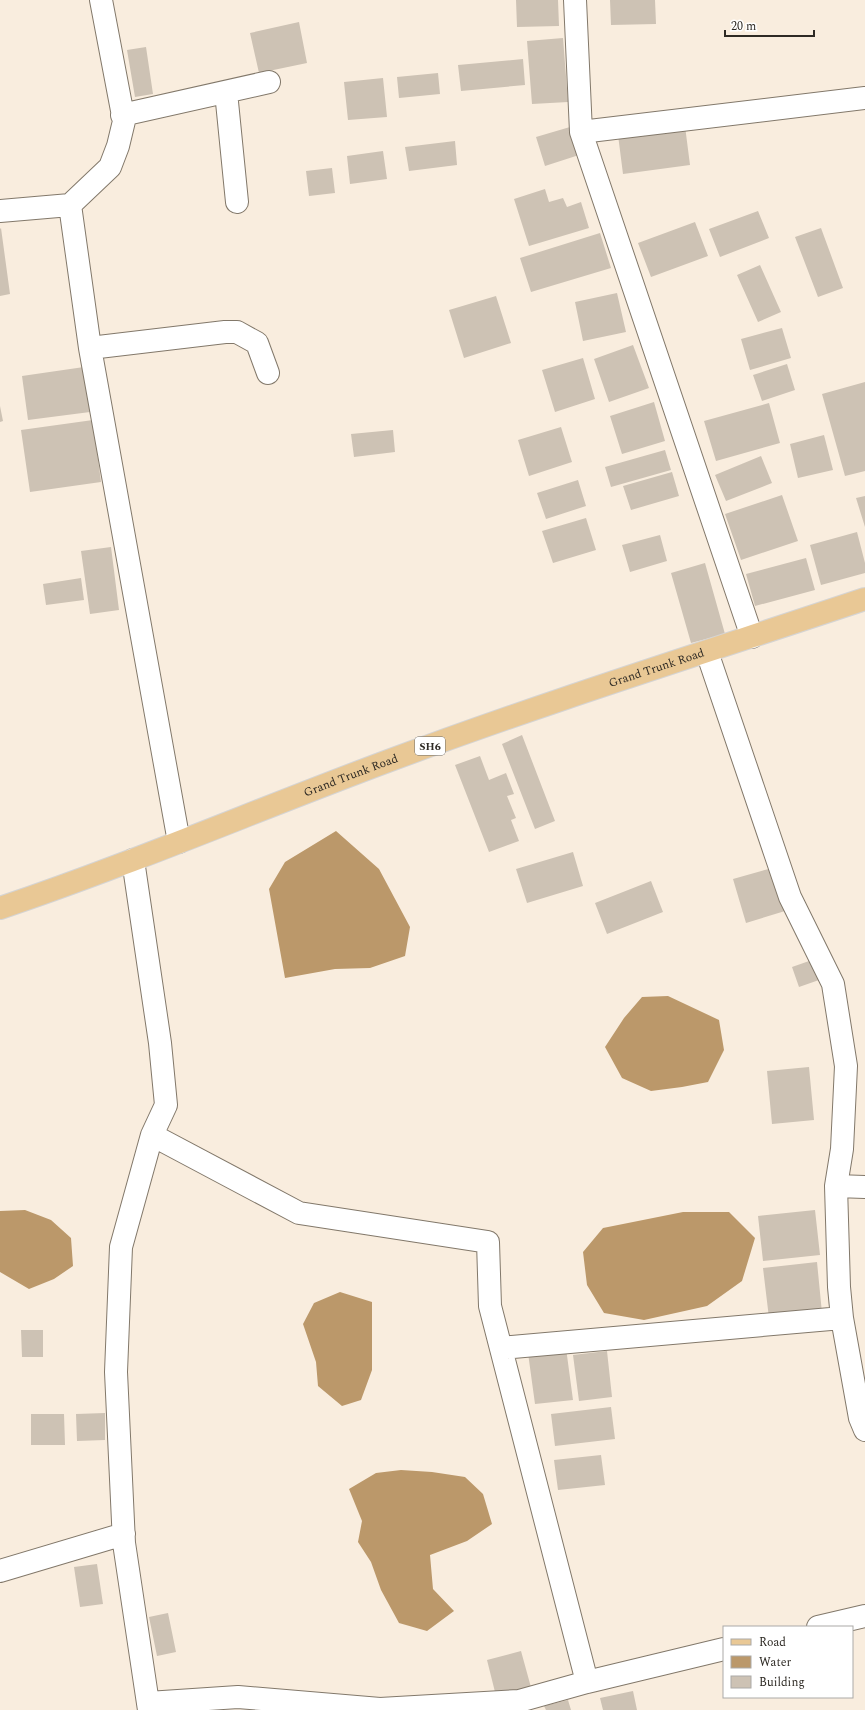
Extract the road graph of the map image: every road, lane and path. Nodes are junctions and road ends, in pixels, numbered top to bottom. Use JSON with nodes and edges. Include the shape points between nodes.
{"nodes":[{"id":1,"x":101,"y":0,"type":"edge"},
{"id":2,"x":575,"y":0,"type":"edge"},
{"id":3,"x":269,"y":82,"type":"dead end"},
{"id":4,"x":226,"y":92,"type":"junction"},
{"id":5,"x":865,"y":98,"type":"edge"},
{"id":6,"x":122,"y":115,"type":"junction"},
{"id":7,"x":581,"y":132,"type":"junction"},
{"id":8,"x":237,"y":202,"type":"dead end"},
{"id":9,"x":70,"y":205,"type":"junction"},
{"id":10,"x":0,"y":211,"type":"edge"},
{"id":11,"x":90,"y":348,"type":"junction"},
{"id":12,"x":268,"y":373,"type":"dead end"},
{"id":13,"x":865,"y":599,"type":"edge"},
{"id":14,"x":752,"y":637,"type":"junction"},
{"id":15,"x":707,"y":652,"type":"junction"},
{"id":16,"x":178,"y":842,"type":"junction"},
{"id":17,"x":134,"y":860,"type":"junction"},
{"id":18,"x":0,"y":908,"type":"edge"},
{"id":19,"x":152,"y":1135,"type":"junction"},
{"id":20,"x":836,"y":1186,"type":"junction"},
{"id":21,"x":865,"y":1187,"type":"edge"},
{"id":22,"x":842,"y":1318,"type":"junction"},
{"id":23,"x":501,"y":1348,"type":"junction"},
{"id":24,"x":865,"y":1430,"type":"edge"},
{"id":25,"x":124,"y":1534,"type":"junction"},
{"id":26,"x":0,"y":1571,"type":"edge"},
{"id":27,"x":865,"y":1616,"type":"edge"},
{"id":28,"x":822,"y":1626,"type":"edge"},
{"id":29,"x":723,"y":1650,"type":"edge"},
{"id":30,"x":587,"y":1682,"type":"junction"},
{"id":31,"x":148,"y":1706,"type":"edge"}],
"edges":[{"from":1,"to":6,"type":"street"},
{"from":2,"to":7,"type":"street"},
{"from":3,"to":4,"type":"street"},
{"from":4,"to":6,"type":"street"},
{"from":4,"to":8,"type":"street"},
{"from":5,"to":7,"type":"street"},
{"from":6,"to":9,"type":"street","via":[[124,121],[110,167]]},
{"from":7,"to":14,"type":"street"},
{"from":9,"to":10,"type":"street"},
{"from":9,"to":11,"type":"street"},
{"from":11,"to":12,"type":"street","via":[[237,332],[257,343]]},
{"from":11,"to":16,"type":"street"},
{"from":13,"to":14,"type":"main road","name":"Grand Trunk Road","number":"SH6"},
{"from":14,"to":15,"type":"main road","name":"Grand Trunk Road","number":"SH6"},
{"from":15,"to":16,"type":"main road","name":"Grand Trunk Road","number":"SH6","via":[[389,760]]},
{"from":15,"to":20,"type":"street","via":[[790,897],[834,984],[846,1066],[842,1149]]},
{"from":16,"to":17,"type":"main road","name":"Grand Trunk Road","number":"SH6"},
{"from":17,"to":18,"type":"main road","name":"Grand Trunk Road","number":"SH6"},
{"from":17,"to":19,"type":"street","via":[[166,1105]]},
{"from":19,"to":23,"type":"street","via":[[299,1213],[488,1242],[490,1306]]},
{"from":19,"to":25,"type":"street","via":[[121,1247],[116,1372]]},
{"from":20,"to":21,"type":"street"},
{"from":20,"to":22,"type":"street"},
{"from":22,"to":23,"type":"street"},
{"from":22,"to":24,"type":"street","via":[[860,1418]]},
{"from":23,"to":30,"type":"street"},
{"from":25,"to":26,"type":"street"},
{"from":25,"to":31,"type":"street"},
{"from":27,"to":28,"type":"street"},
{"from":29,"to":30,"type":"street"},
{"from":30,"to":31,"type":"street","via":[[519,1701],[380,1709],[238,1696]]}]}
